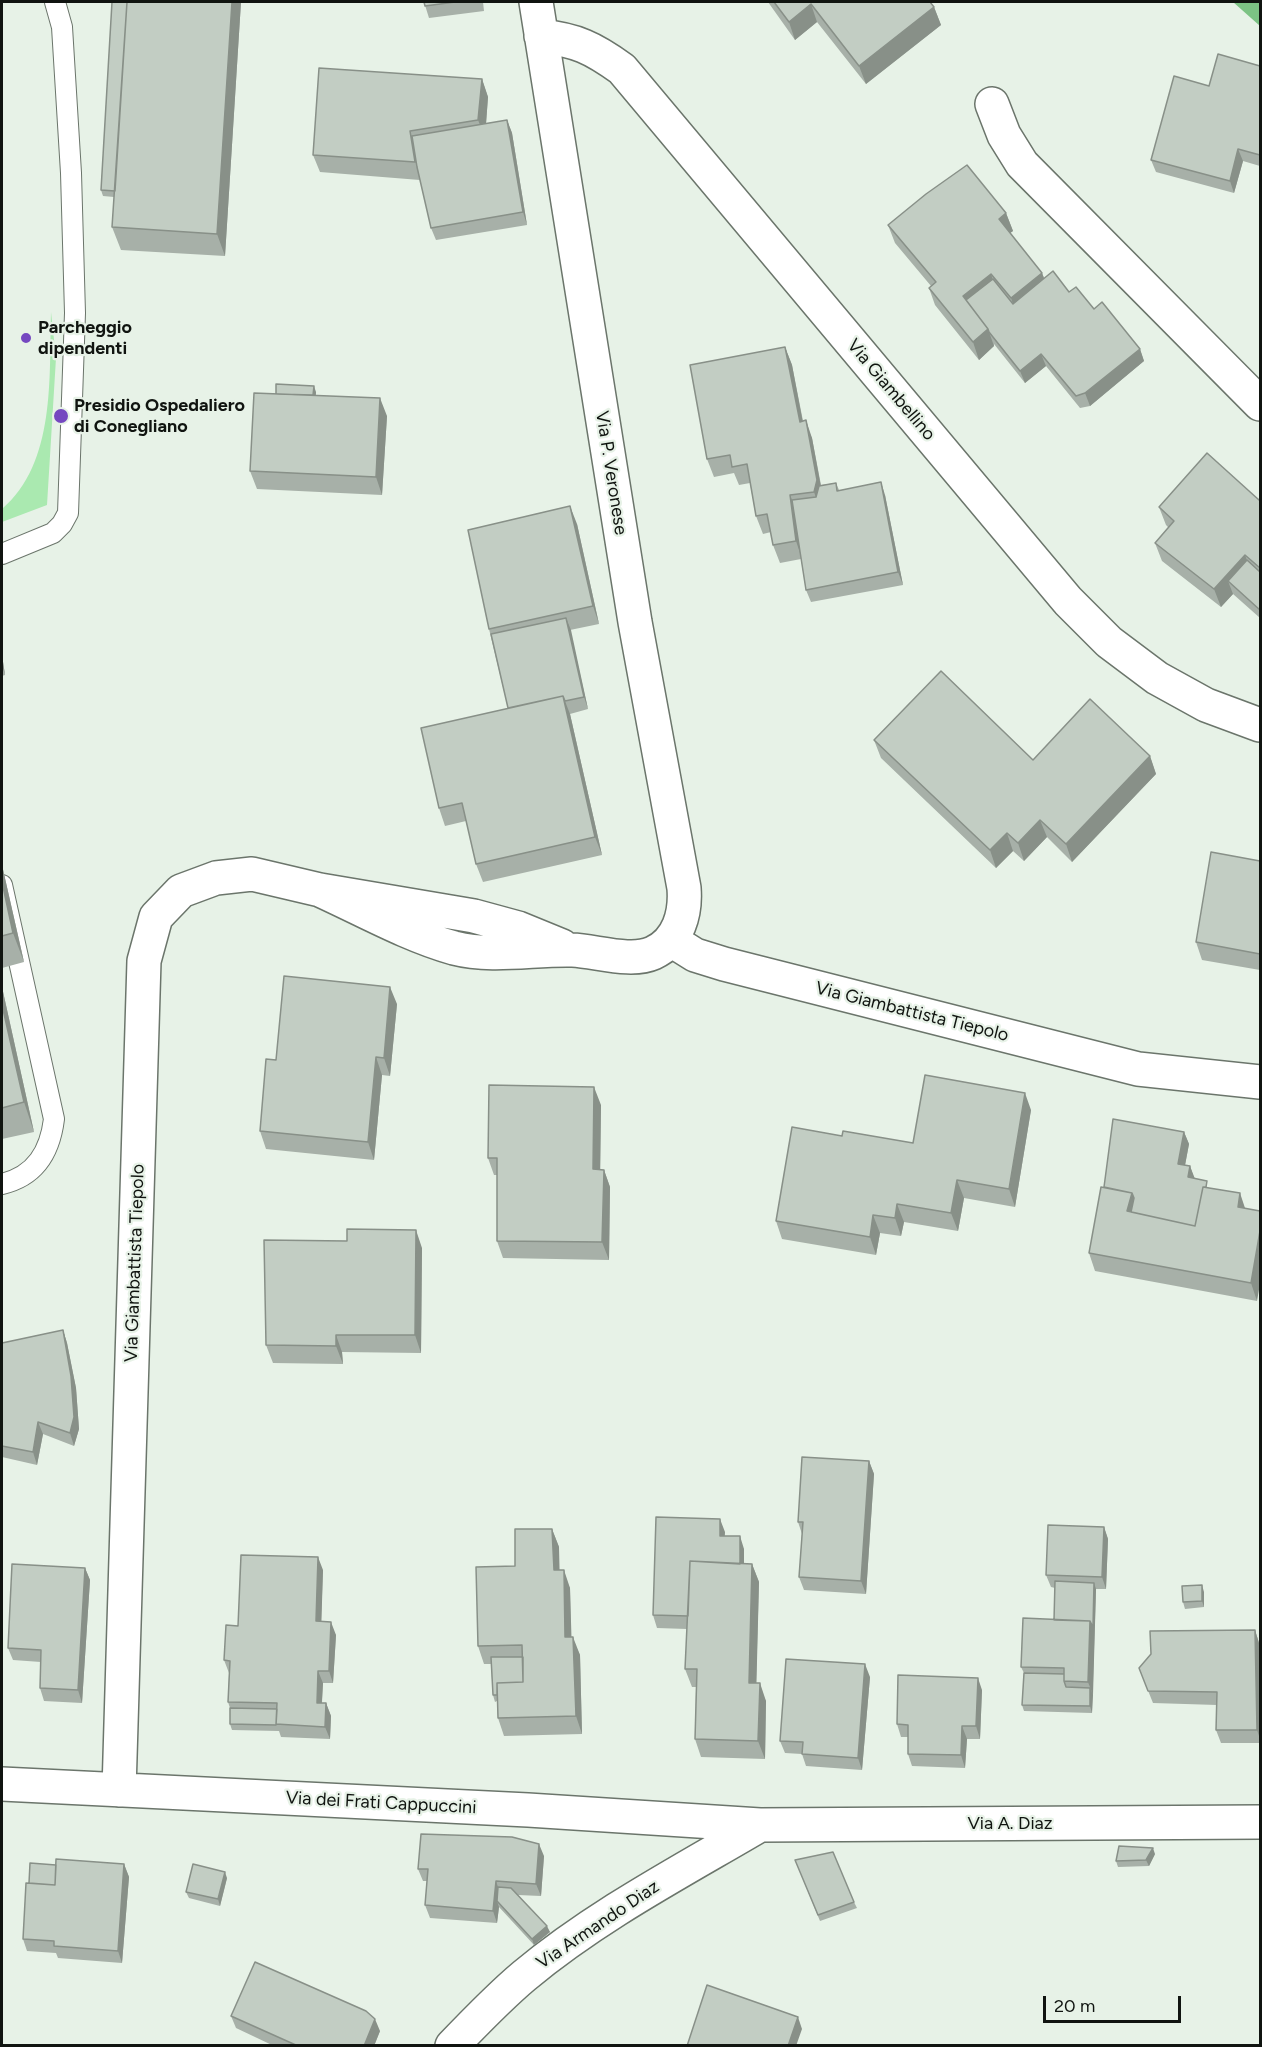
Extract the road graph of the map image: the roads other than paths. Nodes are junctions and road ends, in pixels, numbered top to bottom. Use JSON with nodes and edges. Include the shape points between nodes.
{"nodes":[{"id":1,"x":55,"y":2,"type":"edge"},
{"id":2,"x":536,"y":2,"type":"edge"},
{"id":3,"x":541,"y":36,"type":"junction"},
{"id":4,"x":992,"y":104,"type":"dead end"},
{"id":5,"x":1260,"y":405,"type":"edge"},
{"id":6,"x":2,"y":554,"type":"edge"},
{"id":7,"x":1260,"y":725,"type":"edge"},
{"id":8,"x":2,"y":885,"type":"edge"},
{"id":9,"x":671,"y":940,"type":"junction"},
{"id":10,"x":1260,"y":1082,"type":"edge"},
{"id":11,"x":2,"y":1184,"type":"edge"},
{"id":12,"x":2,"y":1784,"type":"edge"},
{"id":13,"x":119,"y":1790,"type":"junction"},
{"id":14,"x":1260,"y":1822,"type":"edge"},
{"id":15,"x":760,"y":1825,"type":"junction"},
{"id":16,"x":452,"y":2046,"type":"edge"}],
"edges":[{"from":1,"to":6,"type":"lane","via":[[62,27],[75,313],[68,513],[53,533]]},
{"from":2,"to":3,"type":"street","name":"Via P. Veronese"},
{"from":3,"to":7,"type":"street","name":"Via Giambellino","via":[[588,47],[621,69],[1068,601],[1109,642],[1157,678],[1206,705]]},
{"from":3,"to":9,"type":"street","name":"Via P. Veronese","via":[[633,611],[684,888],[682,921]]},
{"from":4,"to":5,"type":"street","via":[[1004,135],[1022,164]]},
{"from":8,"to":11,"type":"lane","via":[[54,1119],[51,1139],[41,1161],[26,1174]]},
{"from":9,"to":10,"type":"street","name":"Via Giambattista Tiepolo","via":[[695,955],[724,964],[1138,1069]]},
{"from":9,"to":13,"type":"street","name":"Via Giambattista Tiepolo","via":[[654,953],[636,957],[572,950],[518,928],[474,916],[320,890],[252,874],[216,878],[181,891],[156,917],[144,961]]},
{"from":12,"to":13,"type":"street","name":"Via dei Frati Cappuccini"},
{"from":13,"to":15,"type":"street","name":"Via dei Frati Cappuccini"},
{"from":14,"to":15,"type":"street","name":"Via A. Diaz"},
{"from":15,"to":16,"type":"street","name":"Via Armando Diaz","via":[[574,1938],[524,1976]]}]}
